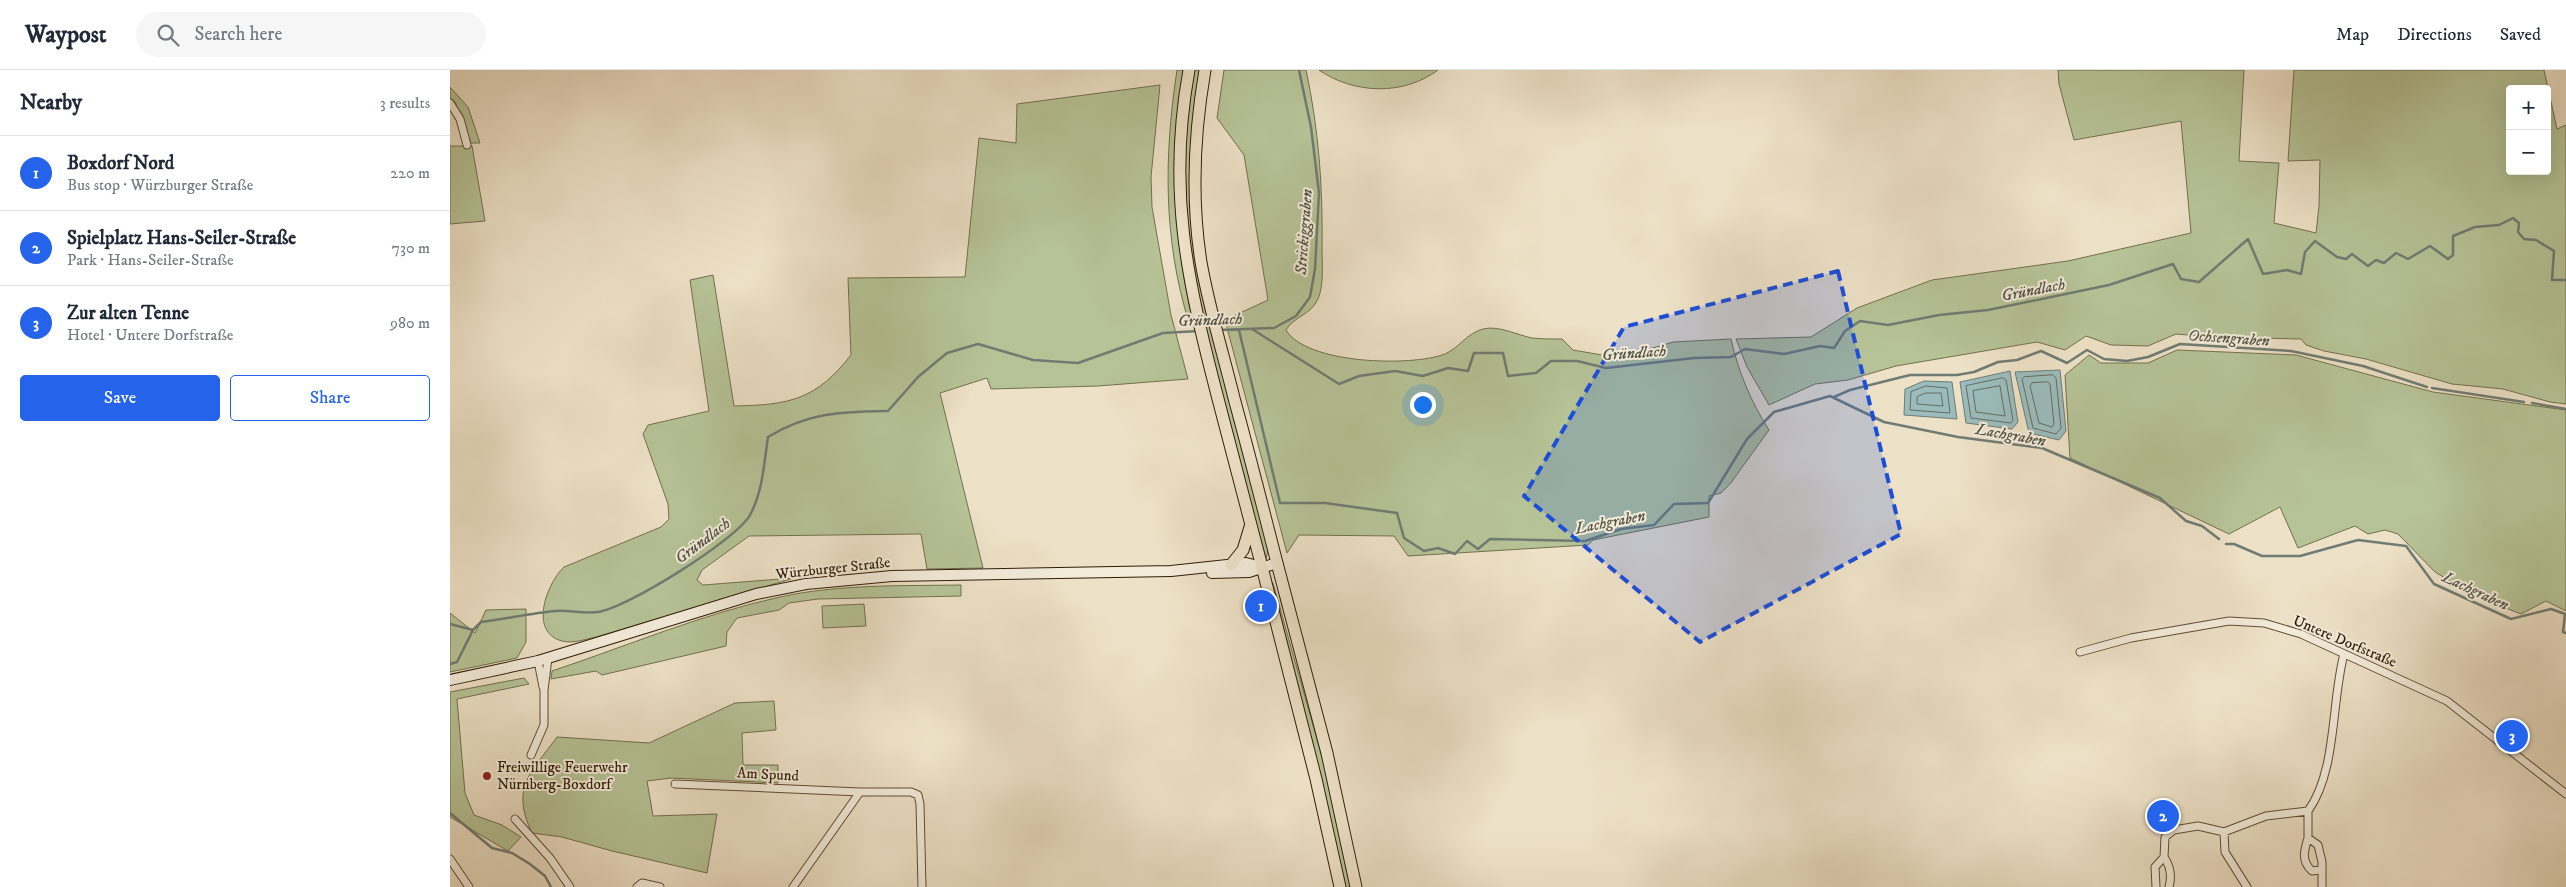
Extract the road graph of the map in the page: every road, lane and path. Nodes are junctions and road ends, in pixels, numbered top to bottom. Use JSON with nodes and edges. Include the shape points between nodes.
{"nodes":[{"id":1,"x":1189,"y":70,"type":"edge"},
{"id":2,"x":1205,"y":70,"type":"edge"},
{"id":3,"x":450,"y":103,"type":"edge"},
{"id":4,"x":467,"y":144,"type":"dead end"},
{"id":5,"x":1251,"y":525,"type":"junction"},
{"id":6,"x":1277,"y":563,"type":"junction"},
{"id":7,"x":1231,"y":565,"type":"junction"},
{"id":8,"x":1262,"y":567,"type":"junction"},
{"id":9,"x":1171,"y":571,"type":"junction"},
{"id":10,"x":2080,"y":652,"type":"dead end"},
{"id":11,"x":2344,"y":654,"type":"junction"},
{"id":12,"x":543,"y":659,"type":"junction"},
{"id":13,"x":450,"y":680,"type":"edge"},
{"id":14,"x":531,"y":755,"type":"dead end"},
{"id":15,"x":675,"y":784,"type":"dead end"},
{"id":16,"x":860,"y":792,"type":"junction"},
{"id":17,"x":2566,"y":794,"type":"edge"},
{"id":18,"x":2308,"y":812,"type":"junction"},
{"id":19,"x":516,"y":819,"type":"dead end"},
{"id":20,"x":2224,"y":832,"type":"junction"},
{"id":21,"x":2308,"y":838,"type":"junction"},
{"id":22,"x":2164,"y":857,"type":"junction"},
{"id":23,"x":450,"y":859,"type":"edge"},
{"id":24,"x":2320,"y":870,"type":"junction"},
{"id":25,"x":469,"y":887,"type":"edge"},
{"id":26,"x":570,"y":887,"type":"edge"},
{"id":27,"x":637,"y":887,"type":"edge"},
{"id":28,"x":660,"y":887,"type":"edge"},
{"id":29,"x":793,"y":887,"type":"edge"},
{"id":30,"x":922,"y":887,"type":"edge"},
{"id":31,"x":1340,"y":887,"type":"edge"},
{"id":32,"x":1356,"y":887,"type":"edge"},
{"id":33,"x":2156,"y":887,"type":"edge"},
{"id":34,"x":2169,"y":887,"type":"edge"},
{"id":35,"x":2247,"y":887,"type":"edge"},
{"id":36,"x":2322,"y":887,"type":"edge"}],
"edges":[{"from":1,"to":5,"type":"main road","via":[[1180,134],[1179,194],[1185,260]]},
{"from":2,"to":6,"type":"main road","via":[[1196,133],[1195,193],[1202,262]]},
{"from":3,"to":4,"type":"street","via":[[460,119]]},
{"from":5,"to":7,"type":"main road","via":[[1243,550]]},
{"from":5,"to":8,"type":"main road"},
{"from":6,"to":8,"type":"main road","name":"Würzburger Straße"},
{"from":6,"to":32,"type":"main road","via":[[1327,753]]},
{"from":7,"to":8,"type":"main road","name":"Würzburger Straße","via":[[1246,563]]},
{"from":7,"to":9,"type":"main road","name":"Würzburger Straße"},
{"from":8,"to":9,"type":"main road","name":"Würzburger Straße","via":[[1242,573]]},
{"from":8,"to":31,"type":"main road"},
{"from":9,"to":12,"type":"main road","name":"Würzburger Straße","via":[[892,576],[806,584],[745,597]]},
{"from":10,"to":11,"type":"street","name":"Untere Dorfstraße","via":[[2131,638],[2243,621],[2264,622]]},
{"from":11,"to":17,"type":"street","name":"Untere Dorfstraße","via":[[2447,701]]},
{"from":11,"to":18,"type":"street","via":[[2337,680],[2330,748],[2321,787]]},
{"from":12,"to":13,"type":"main road","name":"Würzburger Straße"},
{"from":12,"to":14,"type":"street","via":[[544,725]]},
{"from":15,"to":16,"type":"street","name":"Am Spund"},
{"from":16,"to":29,"type":"street"},
{"from":16,"to":30,"type":"street","name":"Am Spund","via":[[911,792],[918,795]]},
{"from":18,"to":20,"type":"street","via":[[2266,816]]},
{"from":18,"to":21,"type":"street"},
{"from":19,"to":26,"type":"street"},
{"from":20,"to":22,"type":"street","via":[[2198,826],[2174,830],[2165,837]]},
{"from":20,"to":35,"type":"street","via":[[2224,852]]},
{"from":21,"to":24,"type":"street","via":[[2318,845],[2322,862]]},
{"from":21,"to":24,"type":"street","via":[[2304,854],[2306,865],[2312,871]]},
{"from":22,"to":33,"type":"street","via":[[2154,867]]},
{"from":22,"to":34,"type":"street","via":[[2169,864]]},
{"from":23,"to":25,"type":"street"},
{"from":24,"to":36,"type":"street"},
{"from":27,"to":28,"type":"street","via":[[642,883]]}]}
